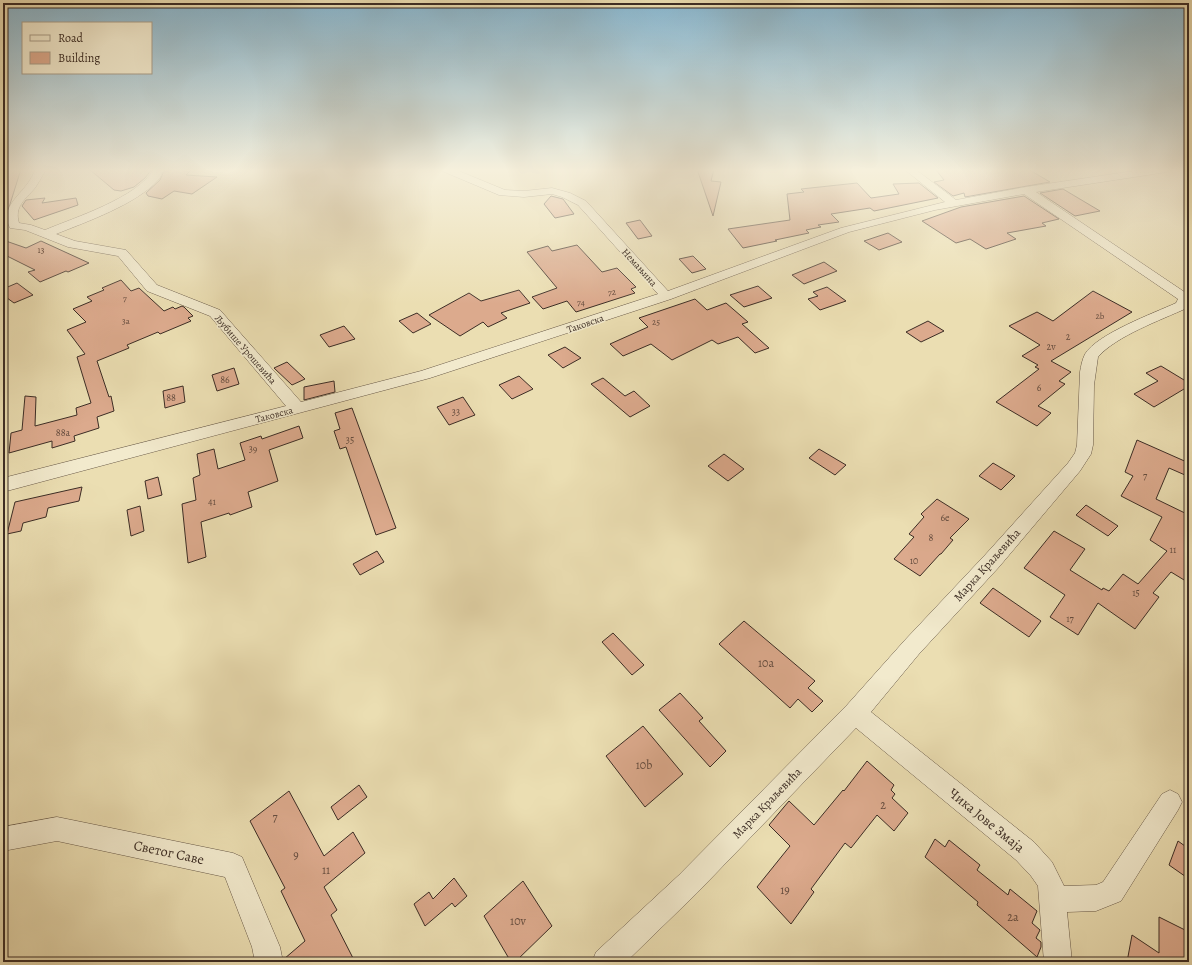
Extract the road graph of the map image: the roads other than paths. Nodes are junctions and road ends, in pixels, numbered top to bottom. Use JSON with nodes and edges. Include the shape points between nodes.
{"nodes":[{"id":1,"x":11,"y":214,"type":"edge"},
{"id":2,"x":94,"y":214,"type":"edge"},
{"id":3,"x":592,"y":214,"type":"edge"},
{"id":4,"x":907,"y":214,"type":"edge"},
{"id":5,"x":1061,"y":214,"type":"edge"},
{"id":6,"x":8,"y":228,"type":"edge"},
{"id":7,"x":45,"y":234,"type":"junction"},
{"id":8,"x":666,"y":296,"type":"junction"},
{"id":9,"x":297,"y":408,"type":"junction"},
{"id":10,"x":3,"y":485,"type":"edge"},
{"id":11,"x":855,"y":713,"type":"junction"},
{"id":12,"x":1170,"y":802,"type":"dead end"},
{"id":13,"x":3,"y":839,"type":"edge"},
{"id":14,"x":1053,"y":900,"type":"junction"},
{"id":15,"x":269,"y":962,"type":"edge"},
{"id":16,"x":606,"y":962,"type":"edge"},
{"id":17,"x":1058,"y":962,"type":"edge"}],
"edges":[{"from":1,"to":6,"type":"street","name":"Љубише Урошевића"},
{"from":2,"to":7,"type":"street"},
{"from":3,"to":8,"type":"street","name":"Немањина"},
{"from":4,"to":8,"type":"street","name":"Таковска","via":[[845,230]]},
{"from":5,"to":11,"type":"street","name":"Марка Краљевића","via":[[1185,298],[1182,305],[1106,343],[1094,352],[1090,358],[1088,375],[1083,454],[992,561]]},
{"from":6,"to":7,"type":"street","name":"Љубише Урошевића","via":[[27,227]]},
{"from":7,"to":9,"type":"street","name":"Љубише Урошевића","via":[[72,244],[122,253],[152,288],[215,313]]},
{"from":8,"to":9,"type":"street","name":"Таковска","via":[[425,375]]},
{"from":9,"to":10,"type":"street","name":"Таковска"},
{"from":11,"to":14,"type":"street","name":"Чика Јове Змаја","via":[[1041,867],[1048,877]]},
{"from":11,"to":16,"type":"street","name":"Марка Краљевића","via":[[688,884]]},
{"from":12,"to":14,"type":"street","via":[[1112,892],[1091,899]]},
{"from":13,"to":15,"type":"street","name":"Светог Саве","via":[[57,829],[234,866],[266,947]]},
{"from":14,"to":17,"type":"street","name":"Чика Јове Змаја"}]}
